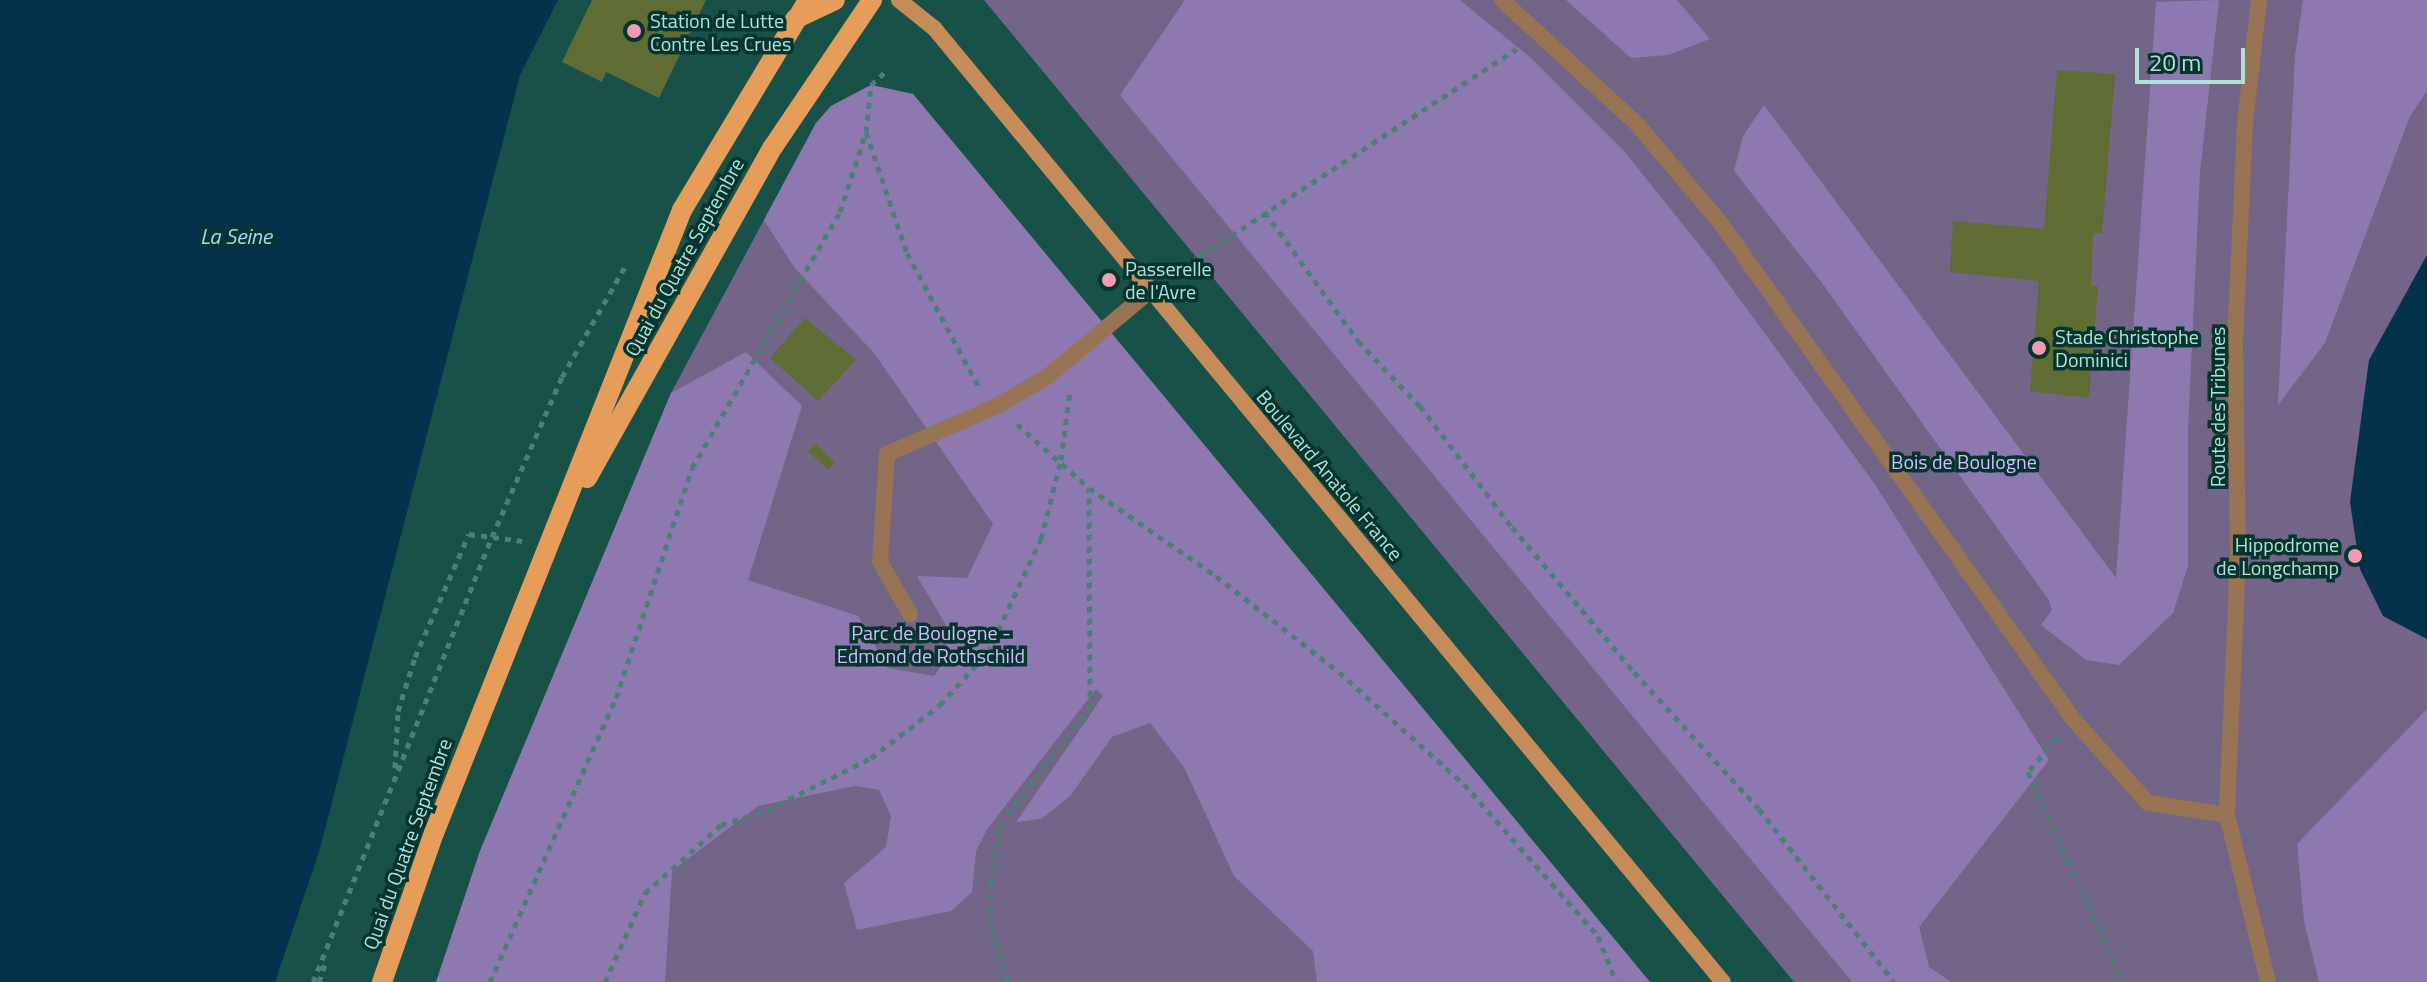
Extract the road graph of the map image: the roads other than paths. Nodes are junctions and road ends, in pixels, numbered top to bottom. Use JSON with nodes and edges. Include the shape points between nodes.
{"nodes":[{"id":1,"x":808,"y":0,"type":"edge"},
{"id":2,"x":835,"y":0,"type":"edge"},
{"id":3,"x":872,"y":0,"type":"edge"},
{"id":4,"x":899,"y":0,"type":"edge"},
{"id":5,"x":1502,"y":0,"type":"edge"},
{"id":6,"x":2259,"y":0,"type":"edge"},
{"id":7,"x":793,"y":20,"type":"junction"},
{"id":8,"x":1151,"y":290,"type":"junction"},
{"id":9,"x":550,"y":545,"type":"junction"},
{"id":10,"x":910,"y":614,"type":"dead end"},
{"id":11,"x":2227,"y":815,"type":"junction"},
{"id":12,"x":382,"y":982,"type":"edge"},
{"id":13,"x":1723,"y":982,"type":"edge"},
{"id":14,"x":2268,"y":982,"type":"edge"}],
"edges":[{"from":1,"to":7,"type":"main road","name":"Quai du Quatre Septembre"},
{"from":2,"to":7,"type":"main road"},
{"from":3,"to":9,"type":"main road","name":"Quai du Quatre Septembre","via":[[773,147]]},
{"from":4,"to":8,"type":"main road","name":"Boulevard Anatole France","via":[[934,28]]},
{"from":5,"to":11,"type":"lane","via":[[1637,124],[1722,225],[2073,719],[2148,803]]},
{"from":6,"to":11,"type":"lane","name":"Route des Tribunes","via":[[2245,122],[2236,328],[2238,558]]},
{"from":7,"to":9,"type":"main road","name":"Quai du Quatre Septembre","via":[[682,210]]},
{"from":8,"to":10,"type":"lane","via":[[1047,377],[995,407],[887,454],[880,562]]},
{"from":8,"to":13,"type":"main road","name":"Boulevard Anatole France"},
{"from":9,"to":12,"type":"main road","name":"Quai du Quatre Septembre","via":[[434,833]]},
{"from":11,"to":14,"type":"lane","name":"Route des Tribunes"}]}
